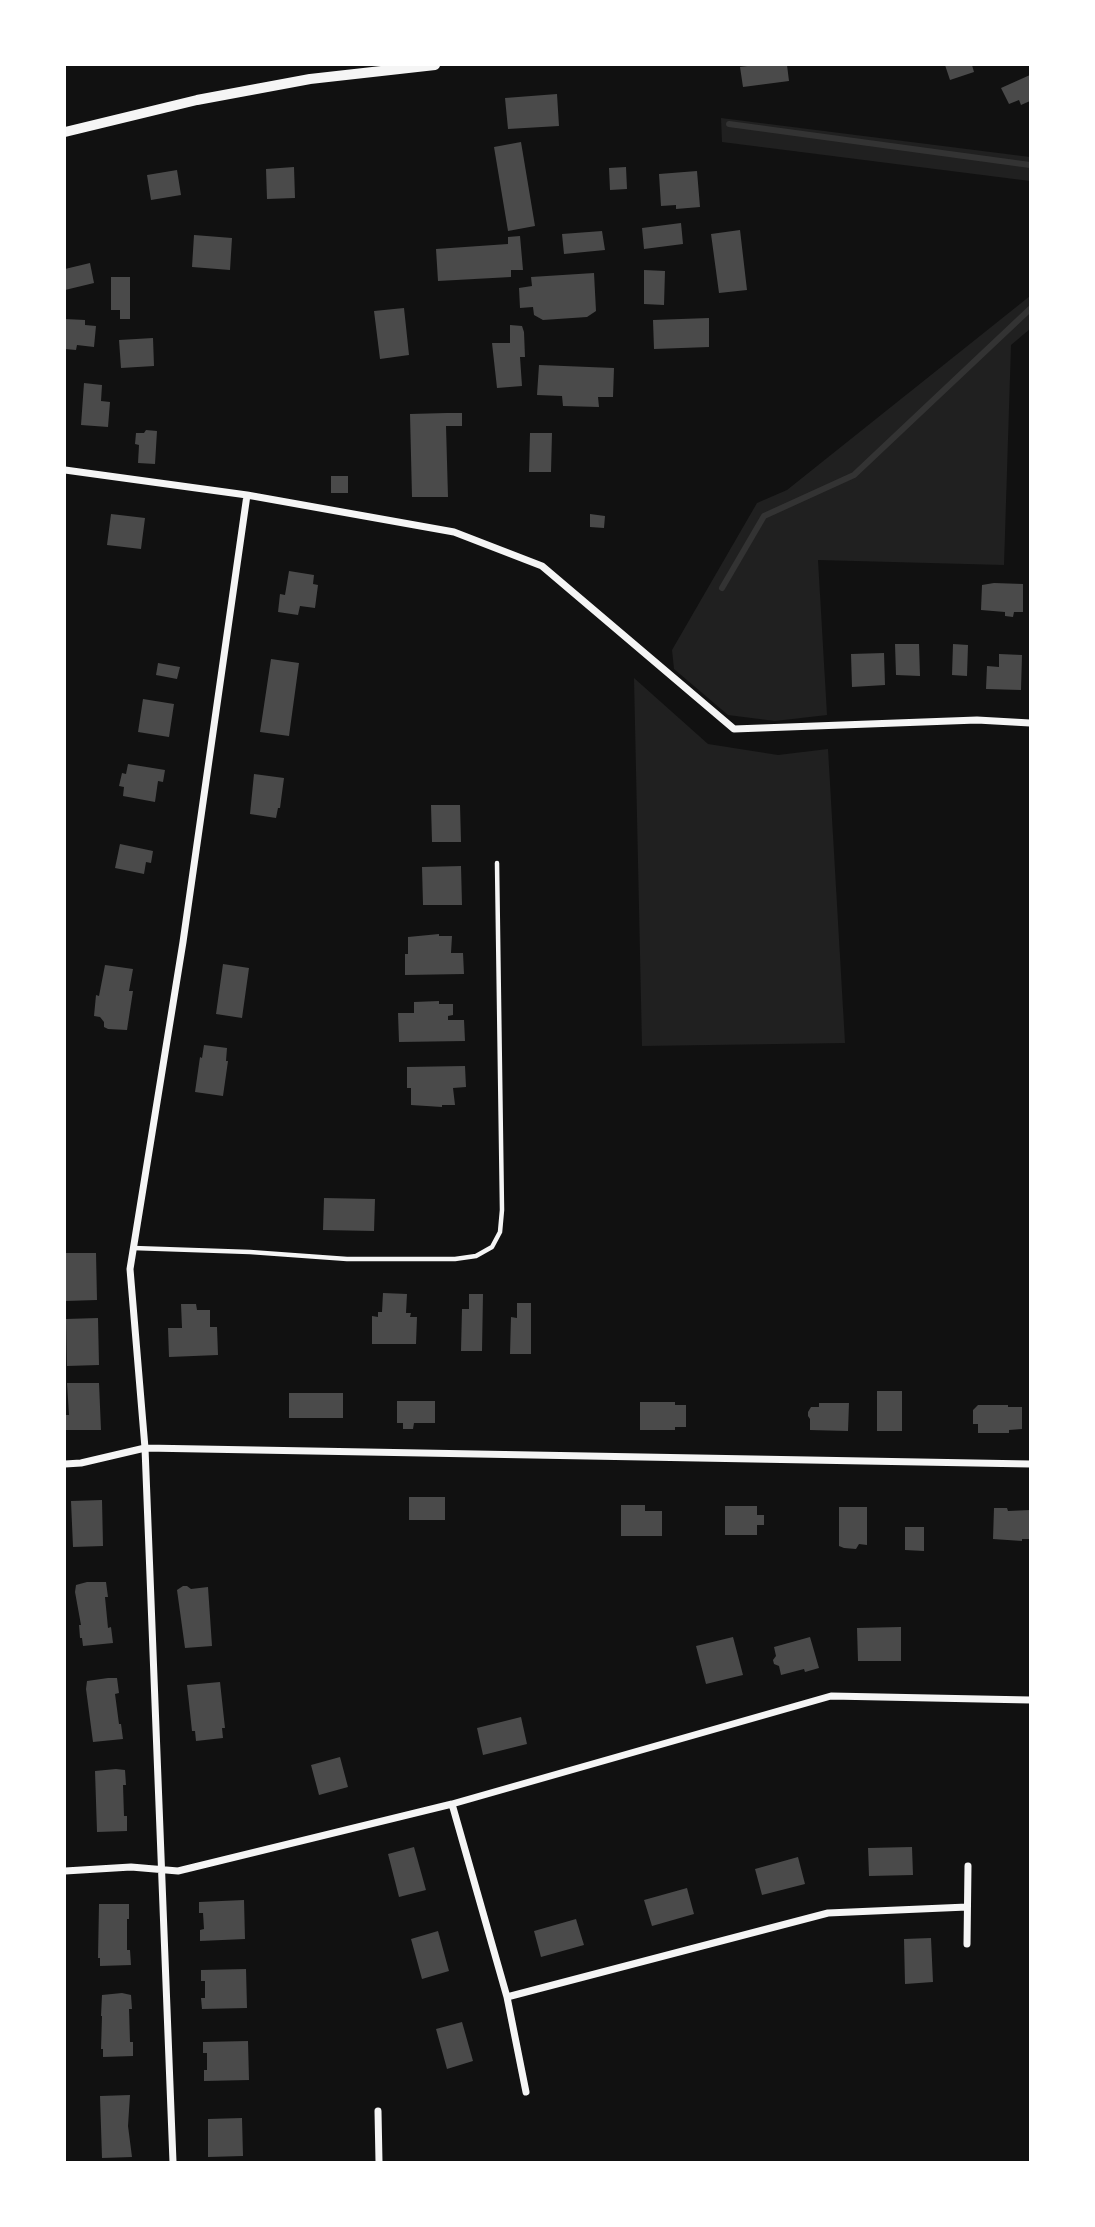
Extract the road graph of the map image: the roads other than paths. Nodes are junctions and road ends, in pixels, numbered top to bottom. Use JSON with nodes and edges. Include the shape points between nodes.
{"nodes":[{"id":1,"x":435,"y":65,"type":"edge"},
{"id":2,"x":65,"y":132,"type":"edge"},
{"id":3,"x":65,"y":470,"type":"edge"},
{"id":4,"x":247,"y":495,"type":"junction"},
{"id":5,"x":1030,"y":723,"type":"edge"},
{"id":6,"x":497,"y":863,"type":"dead end"},
{"id":7,"x":133,"y":1248,"type":"junction"},
{"id":8,"x":145,"y":1448,"type":"junction"},
{"id":9,"x":65,"y":1464,"type":"edge"},
{"id":10,"x":1030,"y":1464,"type":"edge"},
{"id":11,"x":1030,"y":1700,"type":"edge"},
{"id":12,"x":452,"y":1804,"type":"junction"},
{"id":13,"x":968,"y":1866,"type":"dead end"},
{"id":14,"x":163,"y":1870,"type":"junction"},
{"id":15,"x":65,"y":1871,"type":"edge"},
{"id":16,"x":967,"y":1907,"type":"junction"},
{"id":17,"x":967,"y":1944,"type":"dead end"},
{"id":18,"x":507,"y":1997,"type":"junction"},
{"id":19,"x":526,"y":2092,"type":"dead end"},
{"id":20,"x":378,"y":2111,"type":"dead end"},
{"id":21,"x":173,"y":2162,"type":"edge"},
{"id":22,"x":379,"y":2162,"type":"edge"}],
"edges":[{"from":1,"to":2,"type":"street","via":[[310,79]]},
{"from":3,"to":4,"type":"street"},
{"from":4,"to":5,"type":"street","via":[[454,532],[542,566],[734,729],[977,720]]},
{"from":4,"to":7,"type":"street","via":[[183,942]]},
{"from":6,"to":7,"type":"lane","via":[[502,1210],[500,1232],[492,1247],[456,1259],[347,1259]]},
{"from":7,"to":8,"type":"street","via":[[130,1269]]},
{"from":8,"to":9,"type":"street"},
{"from":8,"to":10,"type":"street"},
{"from":8,"to":14,"type":"street"},
{"from":11,"to":12,"type":"street","via":[[831,1696]]},
{"from":12,"to":14,"type":"street","via":[[178,1871]]},
{"from":12,"to":18,"type":"street"},
{"from":13,"to":16,"type":"street"},
{"from":14,"to":15,"type":"street"},
{"from":14,"to":21,"type":"street"},
{"from":16,"to":17,"type":"street"},
{"from":16,"to":18,"type":"street","via":[[828,1913]]},
{"from":18,"to":19,"type":"street"},
{"from":20,"to":22,"type":"street"}]}
